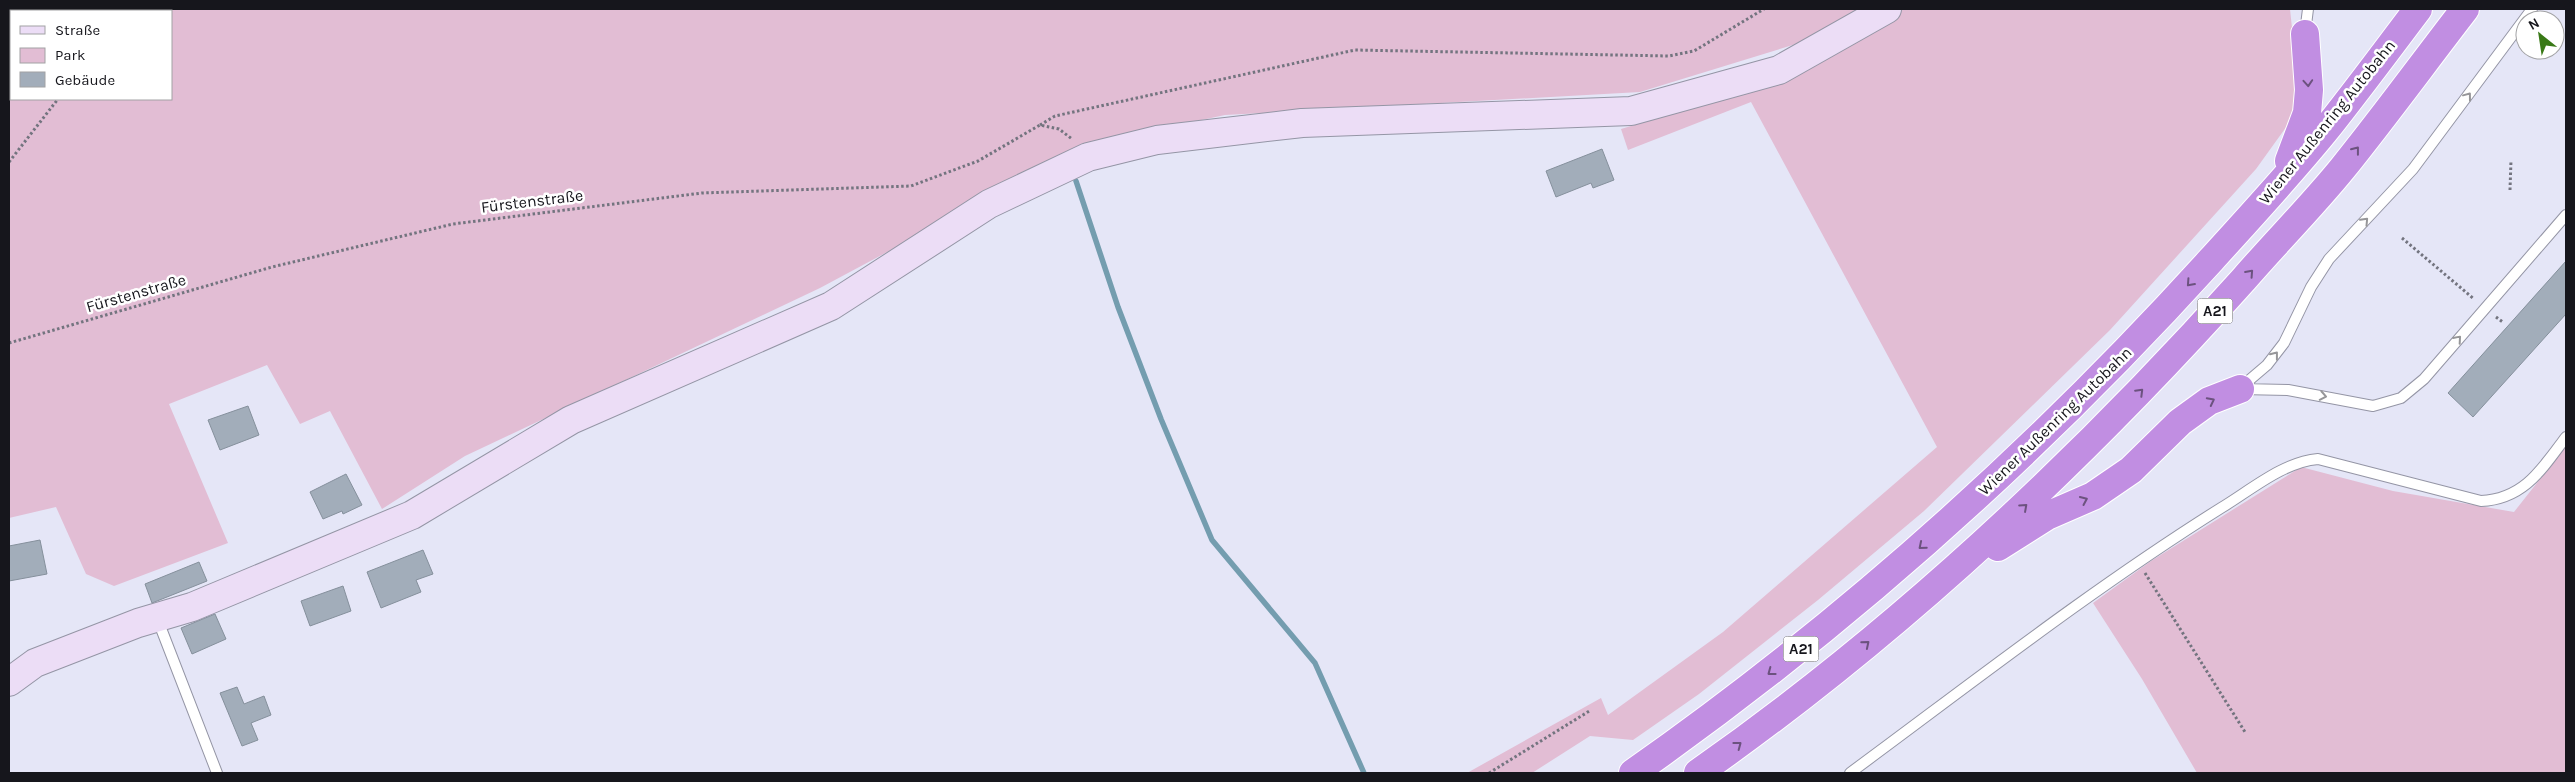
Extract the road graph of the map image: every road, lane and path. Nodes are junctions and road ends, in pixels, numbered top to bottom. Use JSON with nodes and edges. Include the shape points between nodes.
{"nodes":[{"id":1,"x":1764,"y":9,"type":"edge"},
{"id":2,"x":1886,"y":9,"type":"edge"},
{"id":3,"x":2418,"y":9,"type":"edge"},
{"id":4,"x":2466,"y":9,"type":"edge"},
{"id":5,"x":2532,"y":9,"type":"edge"},
{"id":6,"x":2306,"y":22,"type":"edge"},
{"id":7,"x":57,"y":100,"type":"edge"},
{"id":8,"x":1040,"y":125,"type":"junction"},
{"id":9,"x":1059,"y":130,"type":"dead end"},
{"id":10,"x":2511,"y":160,"type":"dead end"},
{"id":11,"x":9,"y":162,"type":"edge"},
{"id":12,"x":2282,"y":182,"type":"junction"},
{"id":13,"x":2510,"y":190,"type":"dead end"},
{"id":14,"x":2566,"y":215,"type":"edge"},
{"id":15,"x":2402,"y":238,"type":"dead end"},
{"id":16,"x":2485,"y":308,"type":"junction"},
{"id":17,"x":9,"y":343,"type":"edge"},
{"id":18,"x":2240,"y":389,"type":"junction"},
{"id":19,"x":2566,"y":438,"type":"edge"},
{"id":20,"x":2138,"y":562,"type":"junction"},
{"id":21,"x":1935,"y":585,"type":"junction"},
{"id":22,"x":157,"y":617,"type":"junction"},
{"id":23,"x":9,"y":682,"type":"edge"},
{"id":24,"x":1591,"y":710,"type":"dead end"},
{"id":25,"x":2245,"y":732,"type":"dead end"},
{"id":26,"x":217,"y":773,"type":"edge"},
{"id":27,"x":1489,"y":773,"type":"edge"},
{"id":28,"x":1633,"y":773,"type":"edge"},
{"id":29,"x":1698,"y":773,"type":"edge"},
{"id":30,"x":1850,"y":773,"type":"edge"}],
"edges":[{"from":1,"to":8,"type":"path","name":"Fürstenstraße","via":[[1694,51],[1670,56],[1355,50],[1055,116]]},
{"from":2,"to":22,"type":"street","via":[[1779,70],[1631,111],[1302,123],[1157,140],[1088,157],[989,204],[831,306],[571,420],[412,515],[232,591]]},
{"from":3,"to":12,"type":"highway","name":"Wiener Außenring Autobahn","number":"A21"},
{"from":21,"to":4,"type":"highway","number":"A21","one_way":true,"via":[[2028,503],[2165,367],[2341,170]]},
{"from":18,"to":5,"type":"lane","one_way":true,"via":[[2267,365],[2284,343],[2311,287],[2329,260],[2413,169]]},
{"from":6,"to":12,"type":"highway","one_way":true,"via":[[2307,113]]},
{"from":7,"to":11,"type":"path"},
{"from":8,"to":9,"type":"path"},
{"from":8,"to":17,"type":"path","name":"Fürstenstraße","via":[[978,161],[911,186],[702,193],[453,224],[272,267]]},
{"from":10,"to":13,"type":"path"},
{"from":12,"to":28,"type":"highway","name":"Wiener Außenring Autobahn","number":"A21","one_way":true,"via":[[2146,332],[1960,514],[1796,653]]},
{"from":14,"to":16,"type":"lane"},
{"from":15,"to":16,"type":"path"},
{"from":18,"to":16,"type":"lane","one_way":true,"via":[[2288,390],[2373,406],[2401,398],[2424,379]]},
{"from":21,"to":18,"type":"highway","one_way":true,"via":[[2047,516],[2093,496],[2131,470],[2180,422],[2209,401]]},
{"from":19,"to":20,"type":"lane","via":[[2526,485],[2498,500],[2481,501],[2334,462],[2305,460],[2282,470]]},
{"from":20,"to":25,"type":"path"},
{"from":20,"to":30,"type":"lane"},
{"from":29,"to":21,"type":"highway","number":"A21","one_way":true,"via":[[1851,656]]},
{"from":22,"to":23,"type":"street","via":[[35,663]]},
{"from":22,"to":26,"type":"lane"},
{"from":24,"to":27,"type":"path"}]}
